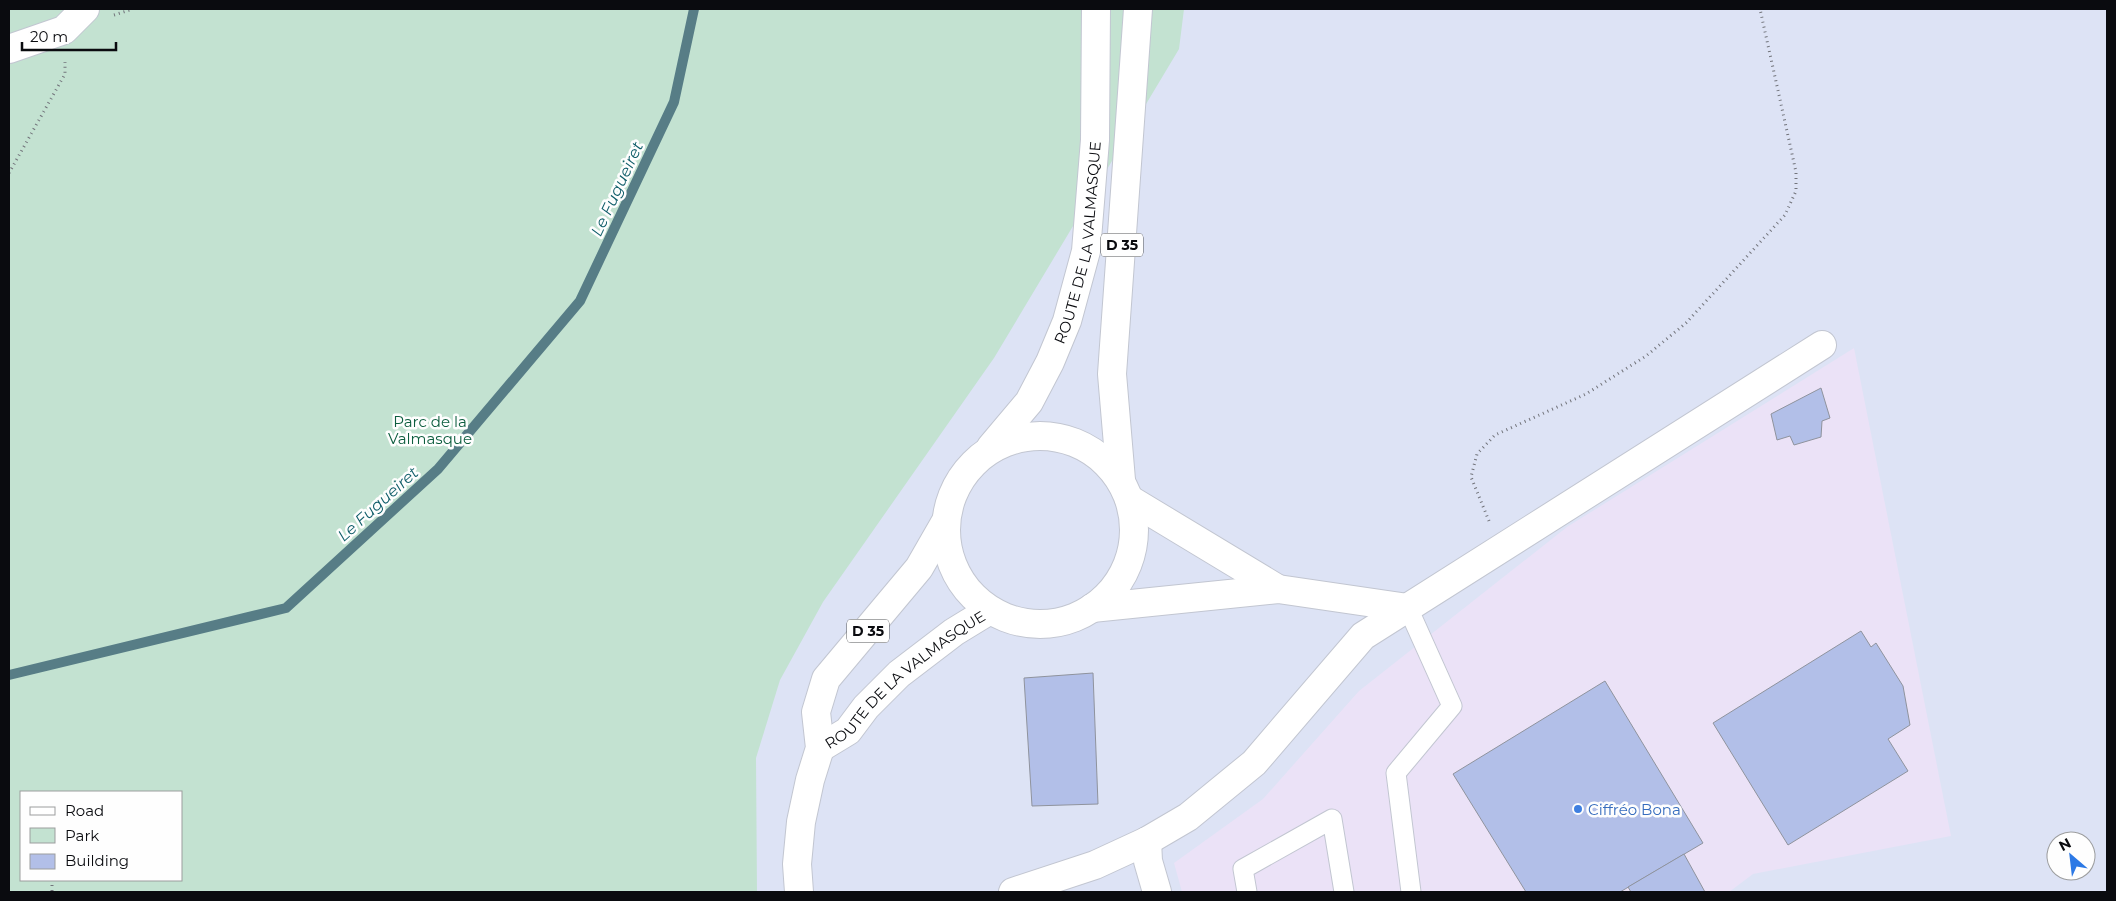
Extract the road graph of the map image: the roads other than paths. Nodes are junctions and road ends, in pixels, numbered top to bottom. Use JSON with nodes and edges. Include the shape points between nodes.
{"nodes":[{"id":1,"x":1096,"y":9,"type":"edge"},
{"id":2,"x":1138,"y":9,"type":"edge"},
{"id":3,"x":97,"y":13,"type":"edge"},
{"id":4,"x":9,"y":49,"type":"edge"},
{"id":5,"x":1822,"y":345,"type":"dead end"},
{"id":6,"x":986,"y":453,"type":"junction"},
{"id":7,"x":1125,"y":490,"type":"junction"},
{"id":8,"x":946,"y":521,"type":"junction"},
{"id":9,"x":1278,"y":589,"type":"junction"},
{"id":10,"x":1092,"y":608,"type":"junction"},
{"id":11,"x":1408,"y":608,"type":"junction"},
{"id":12,"x":990,"y":610,"type":"junction"},
{"id":13,"x":820,"y":748,"type":"junction"},
{"id":14,"x":1147,"y":841,"type":"junction"},
{"id":15,"x":799,"y":892,"type":"edge"},
{"id":16,"x":1013,"y":892,"type":"edge"},
{"id":17,"x":1157,"y":892,"type":"edge"},
{"id":18,"x":1247,"y":892,"type":"edge"},
{"id":19,"x":1344,"y":892,"type":"edge"},
{"id":20,"x":1411,"y":892,"type":"edge"}],
"edges":[{"from":1,"to":6,"type":"main road","name":"ROUTE DE LA VALMASQUE","number":"D 35","via":[[1095,140],[1086,251],[1067,321],[1050,362],[1029,402]]},
{"from":2,"to":7,"type":"main road","number":"D 35","via":[[1112,374]]},
{"from":3,"to":4,"type":"main road","via":[[64,30]]},
{"from":5,"to":11,"type":"main road"},
{"from":6,"to":7,"type":"main road","via":[[1016,438],[1051,436],[1084,446],[1111,467]]},
{"from":6,"to":8,"type":"main road","via":[[973,463],[955,490]]},
{"from":7,"to":9,"type":"main road"},
{"from":7,"to":10,"type":"main road","via":[[1133,516],[1132,551],[1118,583]]},
{"from":8,"to":12,"type":"main road","via":[[946,539],[956,572],[976,600]]},
{"from":8,"to":13,"type":"main road","name":"ROUTE DE LA VALMASQUE","number":"D 35","via":[[919,568],[826,679],[816,712]]},
{"from":9,"to":10,"type":"main road"},
{"from":9,"to":11,"type":"main road"},
{"from":10,"to":12,"type":"main road","via":[[1076,617],[1042,624],[1006,618]]},
{"from":11,"to":14,"type":"main road","via":[[1363,636],[1254,763],[1188,817]]},
{"from":11,"to":20,"type":"lane","via":[[1452,706],[1396,773]]},
{"from":12,"to":13,"type":"main road","name":"ROUTE DE LA VALMASQUE","via":[[954,632],[899,674],[866,707],[848,731]]},
{"from":13,"to":15,"type":"main road","name":"ROUTE DE LA VALMASQUE","number":"D 35","via":[[801,822]]},
{"from":14,"to":16,"type":"main road","via":[[1094,865]]},
{"from":14,"to":17,"type":"main road","via":[[1148,861]]},
{"from":18,"to":19,"type":"lane","via":[[1243,869],[1332,819]]}]}
